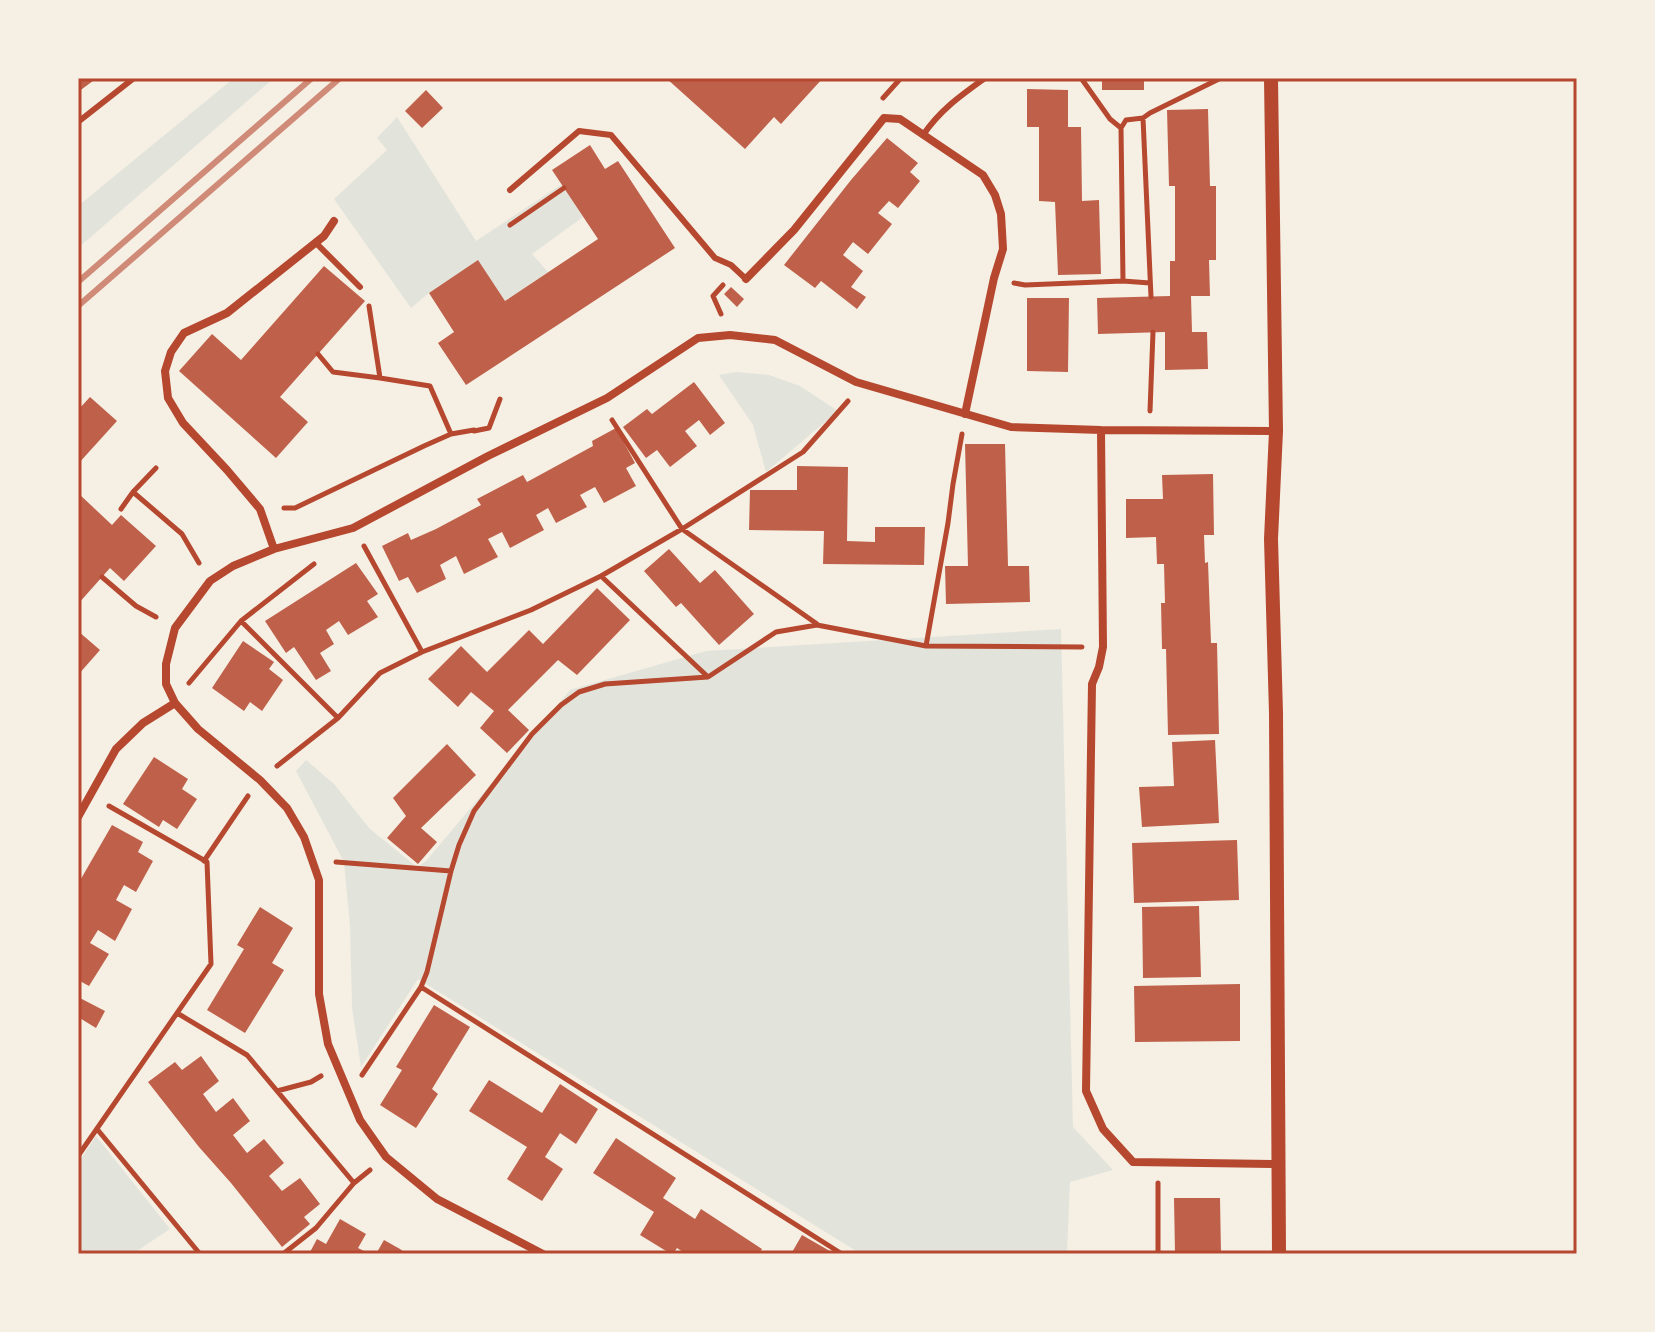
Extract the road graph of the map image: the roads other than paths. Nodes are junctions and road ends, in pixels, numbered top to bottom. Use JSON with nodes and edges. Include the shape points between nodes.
{"nodes":[{"id":1,"x":134,"y":78,"type":"edge"},
{"id":2,"x":985,"y":78,"type":"edge"},
{"id":3,"x":1271,"y":78,"type":"edge"},
{"id":4,"x":78,"y":122,"type":"edge"},
{"id":5,"x":923,"y":135,"type":"junction"},
{"id":6,"x":510,"y":190,"type":"dead end"},
{"id":7,"x":334,"y":221,"type":"dead end"},
{"id":8,"x":316,"y":243,"type":"junction"},
{"id":9,"x":746,"y":279,"type":"joint"},
{"id":10,"x":360,"y":287,"type":"road end"},
{"id":11,"x":965,"y":414,"type":"junction"},
{"id":12,"x":1101,"y":430,"type":"junction"},
{"id":13,"x":1276,"y":431,"type":"junction"},
{"id":14,"x":274,"y":549,"type":"junction"},
{"id":15,"x":175,"y":703,"type":"junction"},
{"id":16,"x":78,"y":817,"type":"edge"},
{"id":17,"x":1279,"y":1164,"type":"junction"},
{"id":18,"x":543,"y":1254,"type":"edge"},
{"id":19,"x":1279,"y":1254,"type":"edge"}],
"edges":[{"from":1,"to":4,"type":"lane"},
{"from":2,"to":5,"type":"lane","via":[[934,118]]},
{"from":3,"to":13,"type":"street"},
{"from":5,"to":9,"type":"street","via":[[900,119],[884,118],[794,230]]},
{"from":5,"to":11,"type":"street","via":[[983,175],[1001,214],[1003,249]]},
{"from":6,"to":9,"type":"lane","via":[[579,131],[611,135],[715,258]]},
{"from":7,"to":8,"type":"street"},
{"from":8,"to":10,"type":"lane"},
{"from":8,"to":14,"type":"street","via":[[227,313],[184,333],[165,371],[168,398],[183,423],[260,509]]},
{"from":11,"to":12,"type":"street","via":[[1011,427]]},
{"from":11,"to":14,"type":"street","via":[[856,382],[775,340],[698,338],[607,398],[353,528]]},
{"from":12,"to":13,"type":"street"},
{"from":12,"to":17,"type":"street","via":[[1103,647],[1092,684],[1086,1091],[1103,1129],[1133,1162]]},
{"from":13,"to":17,"type":"street","via":[[1271,539]]},
{"from":14,"to":15,"type":"street","via":[[210,581],[175,628],[166,664],[166,684]]},
{"from":15,"to":16,"type":"street","via":[[116,749]]},
{"from":15,"to":18,"type":"street","via":[[287,808],[304,837],[319,880],[319,994],[328,1044],[360,1120],[386,1157],[437,1199]]},
{"from":17,"to":19,"type":"street"}]}
